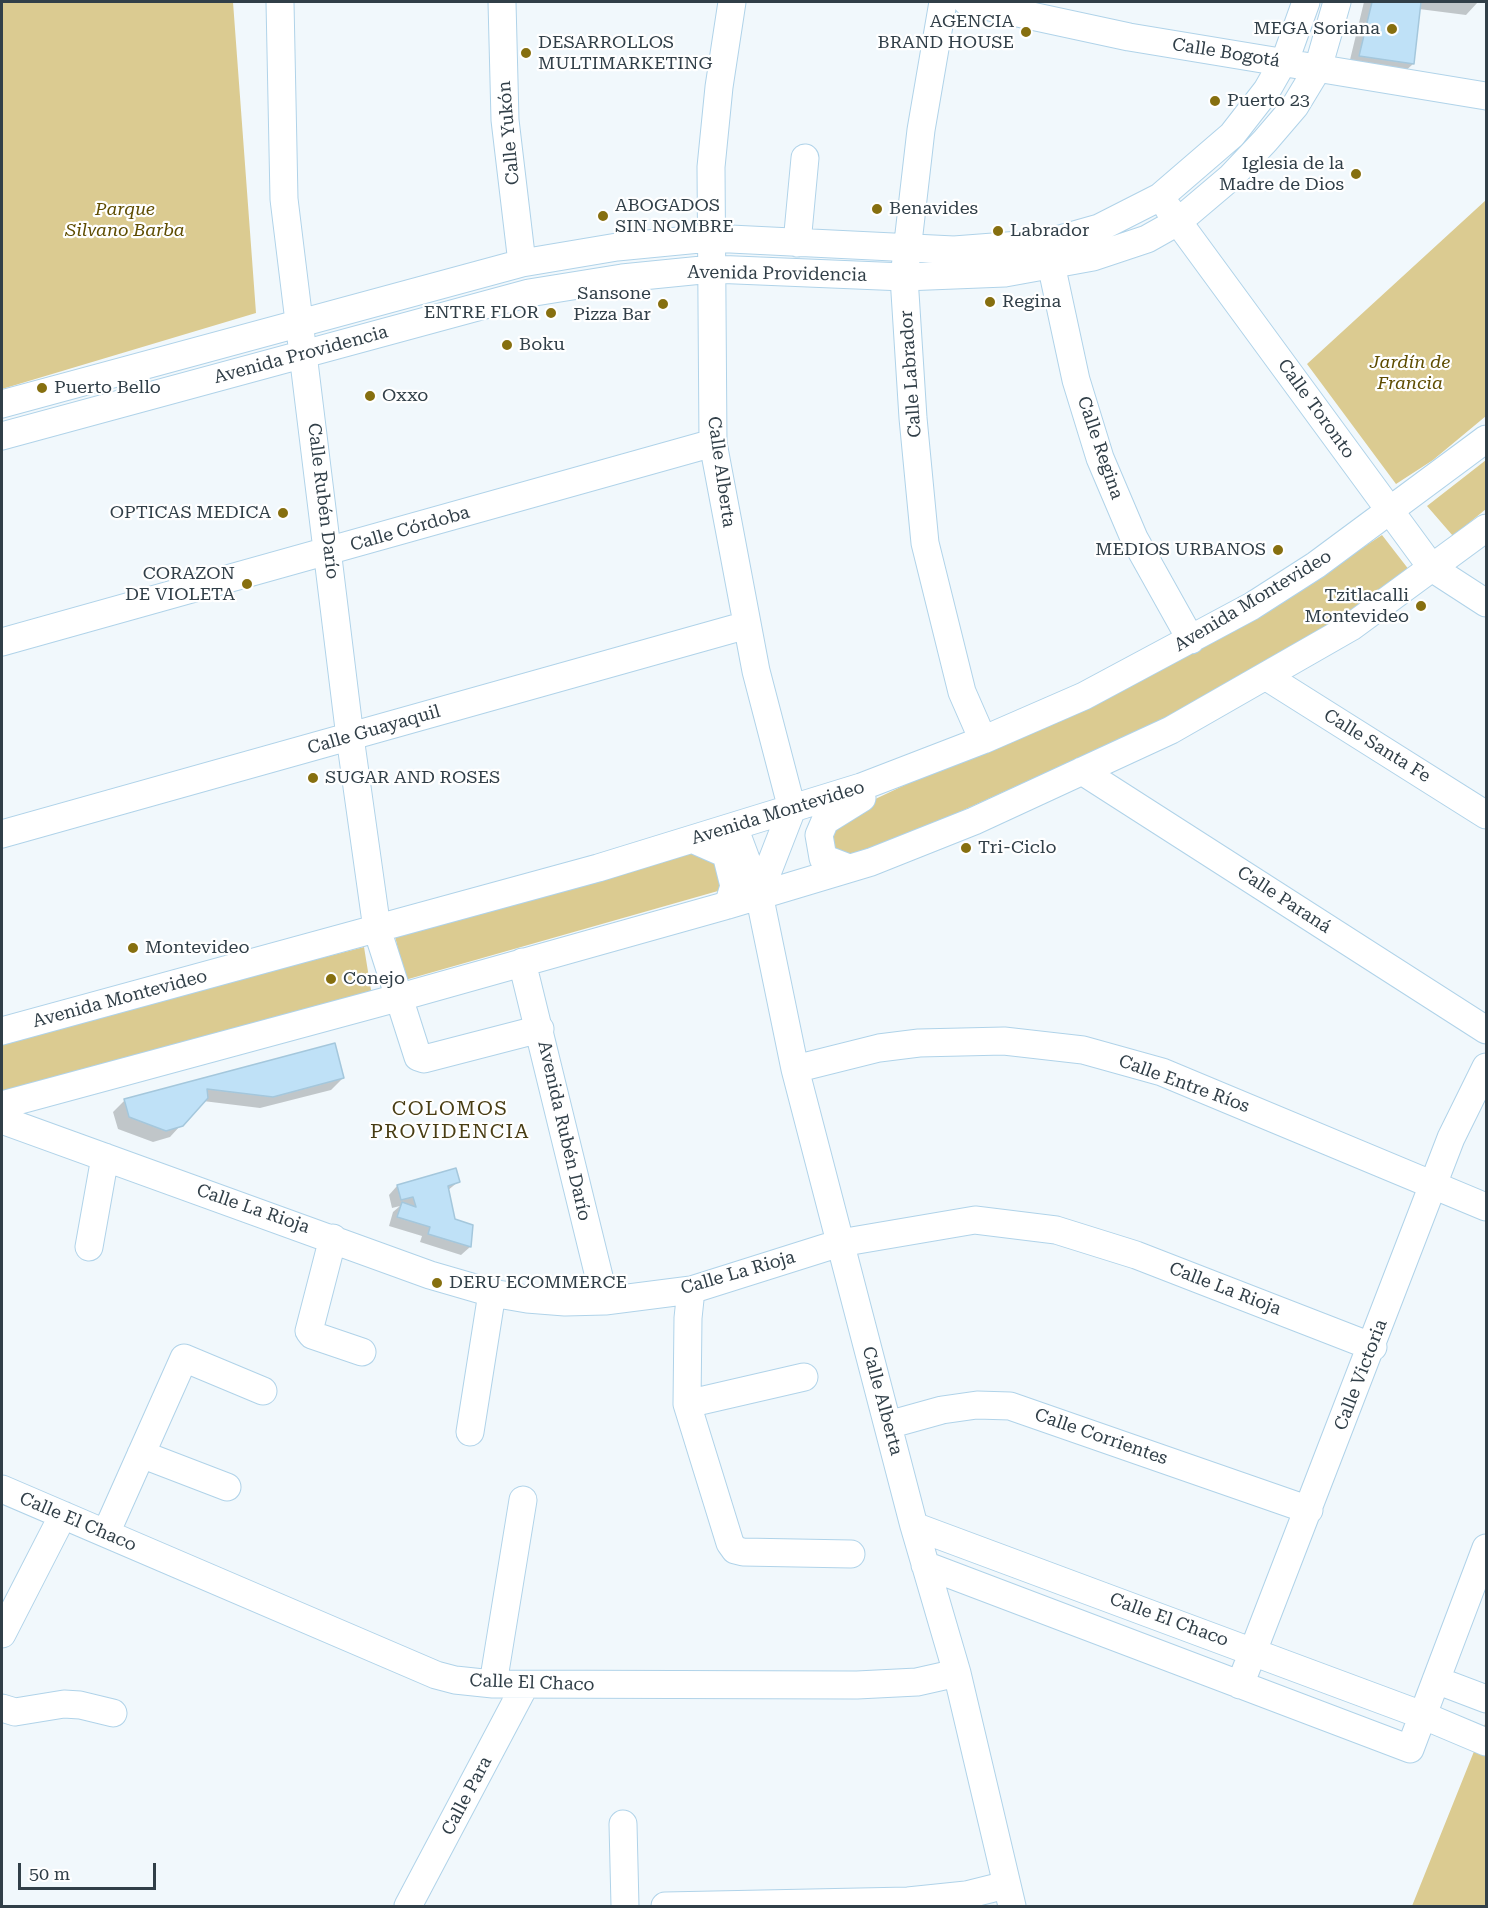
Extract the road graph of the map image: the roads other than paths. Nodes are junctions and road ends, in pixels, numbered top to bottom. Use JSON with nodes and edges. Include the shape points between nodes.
{"nodes":[{"id":1,"x":280,"y":2,"type":"edge"},
{"id":2,"x":502,"y":2,"type":"edge"},
{"id":3,"x":732,"y":2,"type":"edge"},
{"id":4,"x":943,"y":2,"type":"edge"},
{"id":5,"x":967,"y":2,"type":"edge"},
{"id":6,"x":1306,"y":2,"type":"edge"},
{"id":7,"x":1337,"y":2,"type":"edge"},
{"id":8,"x":1283,"y":63,"type":"junction"},
{"id":9,"x":1318,"y":68,"type":"junction"},
{"id":10,"x":1486,"y":96,"type":"edge"},
{"id":11,"x":805,"y":158,"type":"dead end"},
{"id":12,"x":1160,"y":197,"type":"junction"},
{"id":13,"x":1179,"y":221,"type":"junction"},
{"id":14,"x":710,"y":238,"type":"junction"},
{"id":15,"x":797,"y":243,"type":"junction"},
{"id":16,"x":906,"y":249,"type":"junction"},
{"id":17,"x":1049,"y":255,"type":"junction"},
{"id":18,"x":522,"y":263,"type":"junction"},
{"id":19,"x":712,"y":269,"type":"junction"},
{"id":20,"x":904,"y":277,"type":"junction"},
{"id":21,"x":300,"y":323,"type":"junction"},
{"id":22,"x":304,"y":354,"type":"junction"},
{"id":23,"x":2,"y":404,"type":"edge"},
{"id":24,"x":2,"y":436,"type":"edge"},
{"id":25,"x":1486,"y":439,"type":"edge"},
{"id":26,"x":713,"y":443,"type":"junction"},
{"id":27,"x":1390,"y":510,"type":"junction"},
{"id":28,"x":1486,"y":528,"type":"edge"},
{"id":29,"x":330,"y":552,"type":"junction"},
{"id":30,"x":1432,"y":568,"type":"junction"},
{"id":31,"x":1486,"y":603,"type":"edge"},
{"id":32,"x":747,"y":625,"type":"junction"},
{"id":33,"x":1191,"y":640,"type":"junction"},
{"id":34,"x":2,"y":642,"type":"edge"},
{"id":35,"x":1267,"y":677,"type":"junction"},
{"id":36,"x":350,"y":737,"type":"junction"},
{"id":37,"x":982,"y":740,"type":"junction"},
{"id":38,"x":1082,"y":771,"type":"junction"},
{"id":39,"x":889,"y":777,"type":"junction"},
{"id":40,"x":792,"y":810,"type":"junction"},
{"id":41,"x":1486,"y":815,"type":"edge"},
{"id":42,"x":734,"y":827,"type":"junction"},
{"id":43,"x":2,"y":834,"type":"edge"},
{"id":44,"x":694,"y":840,"type":"junction"},
{"id":45,"x":849,"y":868,"type":"junction"},
{"id":46,"x":759,"y":894,"type":"junction"},
{"id":47,"x":728,"y":905,"type":"junction"},
{"id":48,"x":377,"y":929,"type":"junction"},
{"id":49,"x":522,"y":962,"type":"junction"},
{"id":50,"x":397,"y":998,"type":"junction"},
{"id":51,"x":540,"y":1029,"type":"junction"},
{"id":52,"x":1486,"y":1030,"type":"edge"},
{"id":53,"x":2,"y":1031,"type":"edge"},
{"id":54,"x":1486,"y":1067,"type":"edge"},
{"id":55,"x":795,"y":1069,"type":"junction"},
{"id":56,"x":2,"y":1105,"type":"edge"},
{"id":57,"x":2,"y":1120,"type":"edge"},
{"id":58,"x":105,"y":1157,"type":"junction"},
{"id":59,"x":1433,"y":1185,"type":"junction"},
{"id":60,"x":1486,"y":1207,"type":"edge"},
{"id":61,"x":333,"y":1238,"type":"junction"},
{"id":62,"x":840,"y":1243,"type":"junction"},
{"id":63,"x":89,"y":1247,"type":"dead end"},
{"id":64,"x":691,"y":1290,"type":"junction"},
{"id":65,"x":492,"y":1293,"type":"junction"},
{"id":66,"x":605,"y":1300,"type":"junction"},
{"id":67,"x":1373,"y":1347,"type":"junction"},
{"id":68,"x":362,"y":1352,"type":"dead end"},
{"id":69,"x":804,"y":1377,"type":"dead end"},
{"id":70,"x":263,"y":1391,"type":"dead end"},
{"id":71,"x":687,"y":1404,"type":"junction"},
{"id":72,"x":888,"y":1425,"type":"junction"},
{"id":73,"x":470,"y":1431,"type":"dead end"},
{"id":74,"x":141,"y":1454,"type":"junction"},
{"id":75,"x":227,"y":1486,"type":"dead end"},
{"id":76,"x":2,"y":1489,"type":"edge"},
{"id":77,"x":523,"y":1500,"type":"dead end"},
{"id":78,"x":1309,"y":1510,"type":"junction"},
{"id":79,"x":63,"y":1515,"type":"junction"},
{"id":80,"x":914,"y":1526,"type":"junction"},
{"id":81,"x":106,"y":1533,"type":"junction"},
{"id":82,"x":1486,"y":1548,"type":"edge"},
{"id":83,"x":851,"y":1554,"type":"dead end"},
{"id":84,"x":925,"y":1565,"type":"junction"},
{"id":85,"x":2,"y":1634,"type":"edge"},
{"id":86,"x":1252,"y":1651,"type":"junction"},
{"id":87,"x":957,"y":1673,"type":"junction"},
{"id":88,"x":1436,"y":1680,"type":"junction"},
{"id":89,"x":493,"y":1684,"type":"junction"},
{"id":90,"x":525,"y":1685,"type":"junction"},
{"id":91,"x":1240,"y":1685,"type":"junction"},
{"id":92,"x":1486,"y":1699,"type":"edge"},
{"id":93,"x":2,"y":1708,"type":"edge"},
{"id":94,"x":113,"y":1713,"type":"dead end"},
{"id":95,"x":1422,"y":1715,"type":"junction"},
{"id":96,"x":1486,"y":1742,"type":"edge"},
{"id":97,"x":623,"y":1824,"type":"dead end"},
{"id":98,"x":1009,"y":1896,"type":"edge"},
{"id":99,"x":408,"y":1906,"type":"edge"},
{"id":100,"x":625,"y":1906,"type":"edge"},
{"id":101,"x":665,"y":1906,"type":"edge"}],
"edges":[{"from":1,"to":21,"type":"street","name":"Calle Rubén Darío","via":[[284,199]]},
{"from":2,"to":18,"type":"street","name":"Calle Yukón","via":[[505,120]]},
{"from":3,"to":14,"type":"street","name":"Calle Alberta","via":[[711,167]]},
{"from":4,"to":16,"type":"street","name":"Calle Labrador"},
{"from":5,"to":8,"type":"street","name":"Calle Bogotá","via":[[1129,37]]},
{"from":6,"to":8,"type":"street","name":"Avenida Providencia"},
{"from":7,"to":9,"type":"street","name":"Avenida Providencia"},
{"from":8,"to":9,"type":"street","name":"Calle Bogotá"},
{"from":8,"to":12,"type":"street","name":"Avenida Providencia","via":[[1232,135]]},
{"from":9,"to":10,"type":"street","name":"Calle Bogotá"},
{"from":9,"to":13,"type":"street","name":"Avenida Providencia","via":[[1295,106],[1265,141],[1231,177]]},
{"from":11,"to":15,"type":"street"},
{"from":12,"to":13,"type":"street","name":"Calle Toronto"},
{"from":12,"to":17,"type":"street","name":"Avenida Providencia"},
{"from":13,"to":17,"type":"street","name":"Avenida Providencia","via":[[1147,239],[1093,257]]},
{"from":13,"to":27,"type":"street","name":"Calle Toronto"},
{"from":14,"to":15,"type":"street","name":"Avenida Providencia"},
{"from":14,"to":18,"type":"street","name":"Avenida Providencia","via":[[617,247]]},
{"from":14,"to":19,"type":"street","name":"Calle Alberta"},
{"from":15,"to":16,"type":"street","name":"Avenida Providencia"},
{"from":16,"to":17,"type":"street","name":"Avenida Providencia","via":[[986,249]]},
{"from":16,"to":20,"type":"street","name":"Calle Labrador"},
{"from":17,"to":20,"type":"street","name":"Avenida Providencia","via":[[1005,273]]},
{"from":17,"to":33,"type":"street","name":"Calle Regina","via":[[1076,380],[1100,458],[1134,538]]},
{"from":18,"to":21,"type":"street","name":"Avenida Providencia"},
{"from":19,"to":20,"type":"street","name":"Avenida Providencia"},
{"from":19,"to":22,"type":"street","name":"Avenida Providencia","via":[[529,293]]},
{"from":19,"to":26,"type":"street","name":"Calle Alberta"},
{"from":20,"to":37,"type":"street","name":"Calle Labrador","via":[[926,543],[962,692]]},
{"from":21,"to":22,"type":"street","name":"Calle Rubén Darío"},
{"from":21,"to":23,"type":"street","name":"Avenida Providencia"},
{"from":22,"to":24,"type":"street","name":"Avenida Providencia"},
{"from":22,"to":29,"type":"street","name":"Calle Rubén Darío"},
{"from":25,"to":27,"type":"street","name":"Avenida Montevideo"},
{"from":26,"to":29,"type":"street","name":"Calle Córdoba"},
{"from":26,"to":32,"type":"street","name":"Calle Alberta"},
{"from":27,"to":30,"type":"street","name":"Calle Toronto"},
{"from":27,"to":33,"type":"street","name":"Avenida Montevideo","via":[[1316,565]]},
{"from":28,"to":30,"type":"street"},
{"from":29,"to":34,"type":"street","name":"Calle Córdoba"},
{"from":29,"to":36,"type":"street","name":"Calle Rubén Darío"},
{"from":30,"to":31,"type":"street","name":"Calle Toronto"},
{"from":30,"to":35,"type":"street","via":[[1351,627]]},
{"from":32,"to":36,"type":"street","name":"Calle Guayaquil"},
{"from":32,"to":40,"type":"street","name":"Calle Alberta"},
{"from":33,"to":37,"type":"street","name":"Avenida Montevideo","via":[[1084,696]]},
{"from":35,"to":38,"type":"street","via":[[1171,730]]},
{"from":35,"to":41,"type":"street","name":"Calle Santa Fe"},
{"from":36,"to":43,"type":"street","name":"Calle Guayaquil"},
{"from":36,"to":48,"type":"street","name":"Calle Rubén Darío"},
{"from":37,"to":39,"type":"street","name":"Avenida Montevideo"},
{"from":38,"to":45,"type":"street","via":[[974,821]]},
{"from":38,"to":52,"type":"street","name":"Calle Paraná"},
{"from":39,"to":40,"type":"street","name":"Avenida Montevideo"},
{"from":39,"to":45,"type":"street","via":[[825,820],[820,831],[823,858]]},
{"from":40,"to":42,"type":"street","name":"Avenida Montevideo"},
{"from":40,"to":46,"type":"street"},
{"from":42,"to":44,"type":"street","name":"Avenida Montevideo"},
{"from":42,"to":46,"type":"street","name":"Calle Alberta"},
{"from":44,"to":47,"type":"street","via":[[728,858],[734,886]]},
{"from":44,"to":48,"type":"street","name":"Avenida Montevideo"},
{"from":45,"to":46,"type":"street"},
{"from":46,"to":47,"type":"street"},
{"from":46,"to":55,"type":"street","name":"Calle Alberta"},
{"from":47,"to":49,"type":"street"},
{"from":48,"to":50,"type":"street","name":"Calle Rubén Darío"},
{"from":48,"to":53,"type":"street","name":"Avenida Montevideo"},
{"from":49,"to":50,"type":"street"},
{"from":49,"to":51,"type":"street","name":"Avenida Rubén Darío"},
{"from":50,"to":51,"type":"street","name":"Calle Rubén Darío","via":[[418,1057],[424,1059]]},
{"from":50,"to":56,"type":"street"},
{"from":51,"to":66,"type":"street","name":"Avenida Rubén Darío"},
{"from":54,"to":59,"type":"street","name":"Calle Victoria"},
{"from":55,"to":59,"type":"street","name":"Calle Entre Ríos","via":[[868,1050],[920,1043],[1004,1041],[1083,1050],[1162,1072]]},
{"from":55,"to":62,"type":"street","name":"Calle Alberta"},
{"from":57,"to":58,"type":"street","name":"Calle La Rioja"},
{"from":58,"to":61,"type":"street","name":"Calle La Rioja"},
{"from":58,"to":63,"type":"street"},
{"from":59,"to":60,"type":"street","name":"Calle Entre Ríos"},
{"from":59,"to":67,"type":"street","name":"Calle Victoria"},
{"from":61,"to":65,"type":"street","name":"Calle La Rioja","via":[[430,1275]]},
{"from":61,"to":68,"type":"street","via":[[309,1331]]},
{"from":62,"to":64,"type":"street","name":"Calle La Rioja"},
{"from":62,"to":67,"type":"street","name":"Calle La Rioja","via":[[975,1220],[1056,1230],[1136,1255]]},
{"from":62,"to":72,"type":"street","name":"Calle Alberta"},
{"from":64,"to":66,"type":"street","name":"Calle La Rioja"},
{"from":64,"to":71,"type":"street"},
{"from":65,"to":66,"type":"street","name":"Calle La Rioja","via":[[565,1302]]},
{"from":65,"to":73,"type":"street"},
{"from":67,"to":78,"type":"street","name":"Calle Victoria"},
{"from":69,"to":71,"type":"street"},
{"from":70,"to":74,"type":"street","via":[[184,1358]]},
{"from":71,"to":83,"type":"street","via":[[735,1550]]},
{"from":72,"to":78,"type":"street","name":"Calle Corrientes","via":[[942,1410],[1010,1406]]},
{"from":72,"to":80,"type":"street","name":"Calle Alberta"},
{"from":74,"to":75,"type":"street"},
{"from":74,"to":81,"type":"street"},
{"from":76,"to":79,"type":"street","name":"Calle El Chaco"},
{"from":77,"to":89,"type":"street"},
{"from":78,"to":86,"type":"street","name":"Calle Victoria"},
{"from":79,"to":81,"type":"street","name":"Calle El Chaco"},
{"from":79,"to":85,"type":"street"},
{"from":80,"to":84,"type":"street","name":"Calle Alberta"},
{"from":80,"to":86,"type":"street","name":"Calle El Chaco"},
{"from":81,"to":89,"type":"street","name":"Calle El Chaco","via":[[435,1675]]},
{"from":82,"to":88,"type":"street"},
{"from":84,"to":87,"type":"street","name":"Calle Alberta"},
{"from":84,"to":91,"type":"street","name":"Calle El Chaco"},
{"from":86,"to":91,"type":"street","name":"Calle Victoria"},
{"from":86,"to":95,"type":"street","name":"Calle El Chaco"},
{"from":87,"to":90,"type":"street","name":"Calle El Chaco","via":[[917,1682],[857,1685]]},
{"from":87,"to":98,"type":"street","name":"Calle Alberta"},
{"from":88,"to":92,"type":"street"},
{"from":88,"to":95,"type":"street"},
{"from":89,"to":90,"type":"street","name":"Calle El Chaco"},
{"from":90,"to":99,"type":"street","name":"Calle Para"},
{"from":91,"to":95,"type":"street","name":"Calle El Chaco","via":[[1410,1749]]},
{"from":93,"to":94,"type":"street","via":[[15,1712],[64,1704]]},
{"from":95,"to":96,"type":"street","name":"Calle El Chaco"},
{"from":97,"to":100,"type":"street"},
{"from":98,"to":101,"type":"street"}]}
